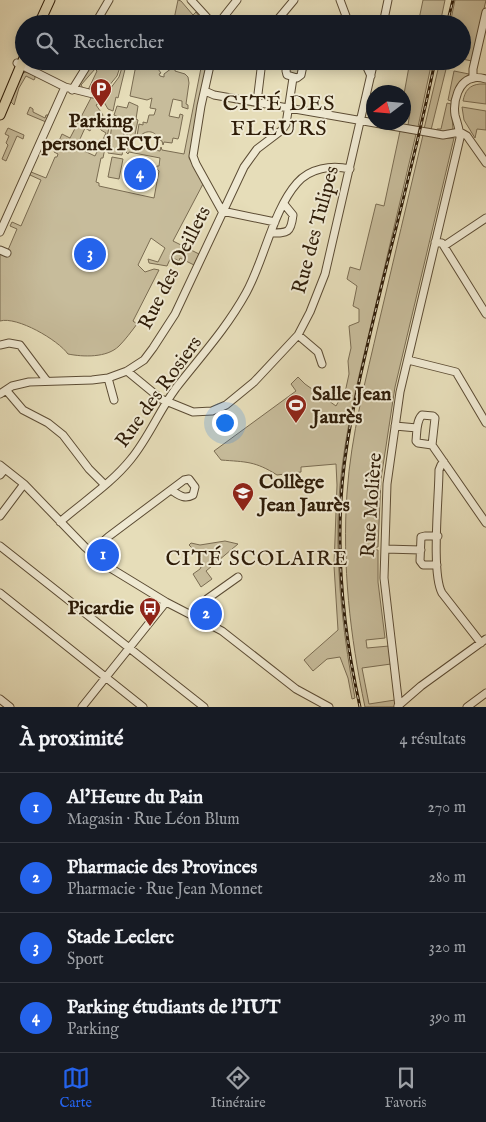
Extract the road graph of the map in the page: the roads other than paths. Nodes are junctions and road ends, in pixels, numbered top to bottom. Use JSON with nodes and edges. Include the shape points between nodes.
{"nodes":[{"id":1,"x":45,"y":0,"type":"edge"},
{"id":2,"x":50,"y":0,"type":"edge"},
{"id":3,"x":108,"y":0,"type":"edge"},
{"id":4,"x":191,"y":0,"type":"edge"},
{"id":5,"x":238,"y":0,"type":"edge"},
{"id":6,"x":294,"y":0,"type":"edge"},
{"id":7,"x":340,"y":0,"type":"edge"},
{"id":8,"x":388,"y":0,"type":"edge"},
{"id":9,"x":486,"y":12,"type":"edge"},
{"id":10,"x":39,"y":15,"type":"edge"},
{"id":11,"x":43,"y":15,"type":"edge"},
{"id":12,"x":99,"y":15,"type":"edge"},
{"id":13,"x":205,"y":15,"type":"edge"},
{"id":14,"x":226,"y":15,"type":"edge"},
{"id":15,"x":282,"y":15,"type":"edge"},
{"id":16,"x":346,"y":15,"type":"edge"},
{"id":17,"x":385,"y":15,"type":"edge"},
{"id":18,"x":17,"y":70,"type":"edge"},
{"id":19,"x":18,"y":70,"type":"edge"},
{"id":20,"x":35,"y":70,"type":"edge"},
{"id":21,"x":83,"y":70,"type":"edge"},
{"id":22,"x":209,"y":70,"type":"edge"},
{"id":23,"x":261,"y":70,"type":"edge"},
{"id":24,"x":287,"y":70,"type":"edge"},
{"id":25,"x":302,"y":70,"type":"edge"},
{"id":26,"x":368,"y":70,"type":"edge"},
{"id":27,"x":372,"y":70,"type":"edge"},
{"id":28,"x":371,"y":76,"type":"junction"},
{"id":29,"x":293,"y":78,"type":"junction"},
{"id":30,"x":473,"y":78,"type":"junction"},
{"id":31,"x":486,"y":79,"type":"edge"},
{"id":32,"x":68,"y":88,"type":"junction"},
{"id":33,"x":205,"y":91,"type":"junction"},
{"id":34,"x":93,"y":94,"type":"dead end"},
{"id":35,"x":257,"y":102,"type":"junction"},
{"id":36,"x":0,"y":103,"type":"edge"},
{"id":37,"x":289,"y":108,"type":"junction"},
{"id":38,"x":0,"y":115,"type":"edge"},
{"id":39,"x":360,"y":121,"type":"junction"},
{"id":40,"x":460,"y":132,"type":"junction"},
{"id":41,"x":486,"y":163,"type":"edge"},
{"id":42,"x":350,"y":169,"type":"junction"},
{"id":43,"x":284,"y":204,"type":"junction"},
{"id":44,"x":222,"y":211,"type":"junction"},
{"id":45,"x":486,"y":218,"type":"edge"},
{"id":46,"x":275,"y":222,"type":"junction"},
{"id":47,"x":0,"y":232,"type":"edge"},
{"id":48,"x":271,"y":233,"type":"junction"},
{"id":49,"x":435,"y":242,"type":"junction"},
{"id":50,"x":444,"y":246,"type":"junction"},
{"id":51,"x":486,"y":314,"type":"edge"},
{"id":52,"x":298,"y":334,"type":"junction"},
{"id":53,"x":0,"y":345,"type":"edge"},
{"id":54,"x":408,"y":360,"type":"junction"},
{"id":55,"x":322,"y":364,"type":"dead end"},
{"id":56,"x":127,"y":371,"type":"junction"},
{"id":57,"x":108,"y":378,"type":"junction"},
{"id":58,"x":47,"y":381,"type":"junction"},
{"id":59,"x":3,"y":392,"type":"edge"},
{"id":60,"x":114,"y":400,"type":"dead end"},
{"id":61,"x":168,"y":401,"type":"junction"},
{"id":62,"x":486,"y":422,"type":"edge"},
{"id":63,"x":396,"y":426,"type":"junction"},
{"id":64,"x":417,"y":428,"type":"junction"},
{"id":65,"x":432,"y":445,"type":"junction"},
{"id":66,"x":444,"y":462,"type":"junction"},
{"id":67,"x":3,"y":467,"type":"edge"},
{"id":68,"x":0,"y":475,"type":"edge"},
{"id":69,"x":24,"y":484,"type":"junction"},
{"id":70,"x":105,"y":485,"type":"junction"},
{"id":71,"x":171,"y":490,"type":"dead end"},
{"id":72,"x":0,"y":516,"type":"edge"},
{"id":73,"x":60,"y":522,"type":"junction"},
{"id":74,"x":486,"y":523,"type":"edge"},
{"id":75,"x":438,"y":536,"type":"junction"},
{"id":76,"x":0,"y":546,"type":"edge"},
{"id":77,"x":385,"y":549,"type":"junction"},
{"id":78,"x":421,"y":550,"type":"junction"},
{"id":79,"x":90,"y":552,"type":"junction"},
{"id":80,"x":437,"y":565,"type":"junction"},
{"id":81,"x":238,"y":577,"type":"dead end"},
{"id":82,"x":0,"y":592,"type":"edge"},
{"id":83,"x":166,"y":602,"type":"junction"},
{"id":84,"x":197,"y":618,"type":"junction"},
{"id":85,"x":483,"y":641,"type":"edge"},
{"id":86,"x":129,"y":648,"type":"junction"},
{"id":87,"x":106,"y":677,"type":"junction"},
{"id":88,"x":486,"y":693,"type":"edge"},
{"id":89,"x":0,"y":699,"type":"edge"},
{"id":90,"x":10,"y":707,"type":"edge"},
{"id":91,"x":82,"y":707,"type":"edge"},
{"id":92,"x":143,"y":707,"type":"edge"},
{"id":93,"x":204,"y":707,"type":"edge"},
{"id":94,"x":329,"y":707,"type":"edge"},
{"id":95,"x":399,"y":707,"type":"edge"},
{"id":96,"x":467,"y":707,"type":"edge"}],
"edges":[{"from":1,"to":10,"type":"main road"},
{"from":2,"to":11,"type":"main road"},
{"from":3,"to":12,"type":"street"},
{"from":4,"to":13,"type":"street"},
{"from":5,"to":14,"type":"street"},
{"from":6,"to":15,"type":"street"},
{"from":7,"to":16,"type":"street"},
{"from":8,"to":17,"type":"street"},
{"from":9,"to":30,"type":"street","via":[[472,69]]},
{"from":18,"to":36,"type":"main road"},
{"from":19,"to":38,"type":"main road"},
{"from":20,"to":32,"type":"street"},
{"from":21,"to":32,"type":"street"},
{"from":22,"to":33,"type":"street"},
{"from":23,"to":35,"type":"street"},
{"from":24,"to":29,"type":"street"},
{"from":25,"to":29,"type":"street","via":[[300,76]]},
{"from":26,"to":28,"type":"street"},
{"from":27,"to":28,"type":"street","name":"Rue des Tulipes"},
{"from":28,"to":39,"type":"street","name":"Rue des Tulipes"},
{"from":29,"to":37,"type":"street","name":"Rue des Oeillets"},
{"from":30,"to":31,"type":"street"},
{"from":30,"to":40,"type":"street","via":[[464,83],[456,97],[455,113]]},
{"from":32,"to":34,"type":"street"},
{"from":32,"to":47,"type":"street"},
{"from":33,"to":35,"type":"street"},
{"from":33,"to":44,"type":"street","via":[[193,156]]},
{"from":35,"to":37,"type":"street"},
{"from":37,"to":39,"type":"street"},
{"from":37,"to":44,"type":"street","name":"Rue des Oeillets","via":[[284,128],[251,157]]},
{"from":39,"to":40,"type":"street","via":[[443,135]]},
{"from":39,"to":42,"type":"street","name":"Rue des Tulipes"},
{"from":40,"to":41,"type":"street","via":[[467,136]]},
{"from":40,"to":49,"type":"street","name":"Rue Molière"},
{"from":42,"to":43,"type":"street","name":"Rue des Rosiers","via":[[328,168],[307,174],[292,188]]},
{"from":42,"to":52,"type":"street","name":"Rue des Tulipes","via":[[322,284]]},
{"from":43,"to":46,"type":"street","name":"Rue des Rosiers"},
{"from":43,"to":48,"type":"street","via":[[293,215],[290,230]]},
{"from":44,"to":46,"type":"street"},
{"from":44,"to":56,"type":"street","name":"Rue des Oeillets","via":[[174,314],[148,356]]},
{"from":45,"to":50,"type":"street"},
{"from":46,"to":48,"type":"street","name":"Rue des Rosiers"},
{"from":48,"to":61,"type":"street","name":"Rue des Rosiers","via":[[251,284],[232,317]]},
{"from":49,"to":50,"type":"street"},
{"from":49,"to":54,"type":"street","name":"Rue Molière"},
{"from":50,"to":51,"type":"street"},
{"from":52,"to":55,"type":"street","via":[[318,352]]},
{"from":52,"to":61,"type":"street","name":"Rue des Tulipes","via":[[264,373],[226,405],[200,412],[185,410]]},
{"from":53,"to":58,"type":"street","via":[[20,345]]},
{"from":54,"to":62,"type":"street","via":[[456,372]]},
{"from":54,"to":63,"type":"street","name":"Rue Molière"},
{"from":56,"to":57,"type":"street","name":"Rue des Oeillets"},
{"from":56,"to":61,"type":"street","name":"Rue des Tulipes","via":[[161,399]]},
{"from":57,"to":58,"type":"street","name":"Rue des Oeillets"},
{"from":57,"to":60,"type":"street"},
{"from":58,"to":59,"type":"street","name":"Rue des Oeillets","via":[[24,382]]},
{"from":59,"to":70,"type":"street","via":[[23,410],[63,435]]},
{"from":61,"to":70,"type":"street","name":"Rue des Rosiers","via":[[132,458]]},
{"from":63,"to":64,"type":"street"},
{"from":63,"to":77,"type":"street","name":"Rue Molière","via":[[386,490]]},
{"from":64,"to":65,"type":"street","via":[[416,441]]},
{"from":64,"to":65,"type":"street","via":[[422,415],[435,418]]},
{"from":65,"to":66,"type":"street"},
{"from":66,"to":74,"type":"street"},
{"from":66,"to":75,"type":"street","via":[[439,470]]},
{"from":67,"to":68,"type":"street"},
{"from":67,"to":69,"type":"street"},
{"from":69,"to":72,"type":"street"},
{"from":69,"to":73,"type":"street"},
{"from":70,"to":73,"type":"street","name":"Rue des Rosiers"},
{"from":71,"to":79,"type":"street"},
{"from":73,"to":79,"type":"street"},
{"from":75,"to":78,"type":"street","via":[[422,537]]},
{"from":75,"to":80,"type":"street"},
{"from":76,"to":86,"type":"street"},
{"from":77,"to":78,"type":"street"},
{"from":77,"to":95,"type":"street","name":"Rue Molière","via":[[384,584]]},
{"from":78,"to":80,"type":"street","via":[[422,565]]},
{"from":79,"to":83,"type":"street"},
{"from":80,"to":85,"type":"street","via":[[442,592]]},
{"from":81,"to":84,"type":"street","via":[[207,599]]},
{"from":82,"to":87,"type":"street"},
{"from":83,"to":84,"type":"street"},
{"from":83,"to":86,"type":"street"},
{"from":84,"to":94,"type":"street","via":[[226,634],[296,689]]},
{"from":85,"to":95,"type":"street","via":[[421,686]]},
{"from":86,"to":87,"type":"street"},
{"from":86,"to":93,"type":"street"},
{"from":87,"to":91,"type":"street"},
{"from":87,"to":92,"type":"street"},
{"from":88,"to":96,"type":"street"},
{"from":89,"to":90,"type":"street"}]}
